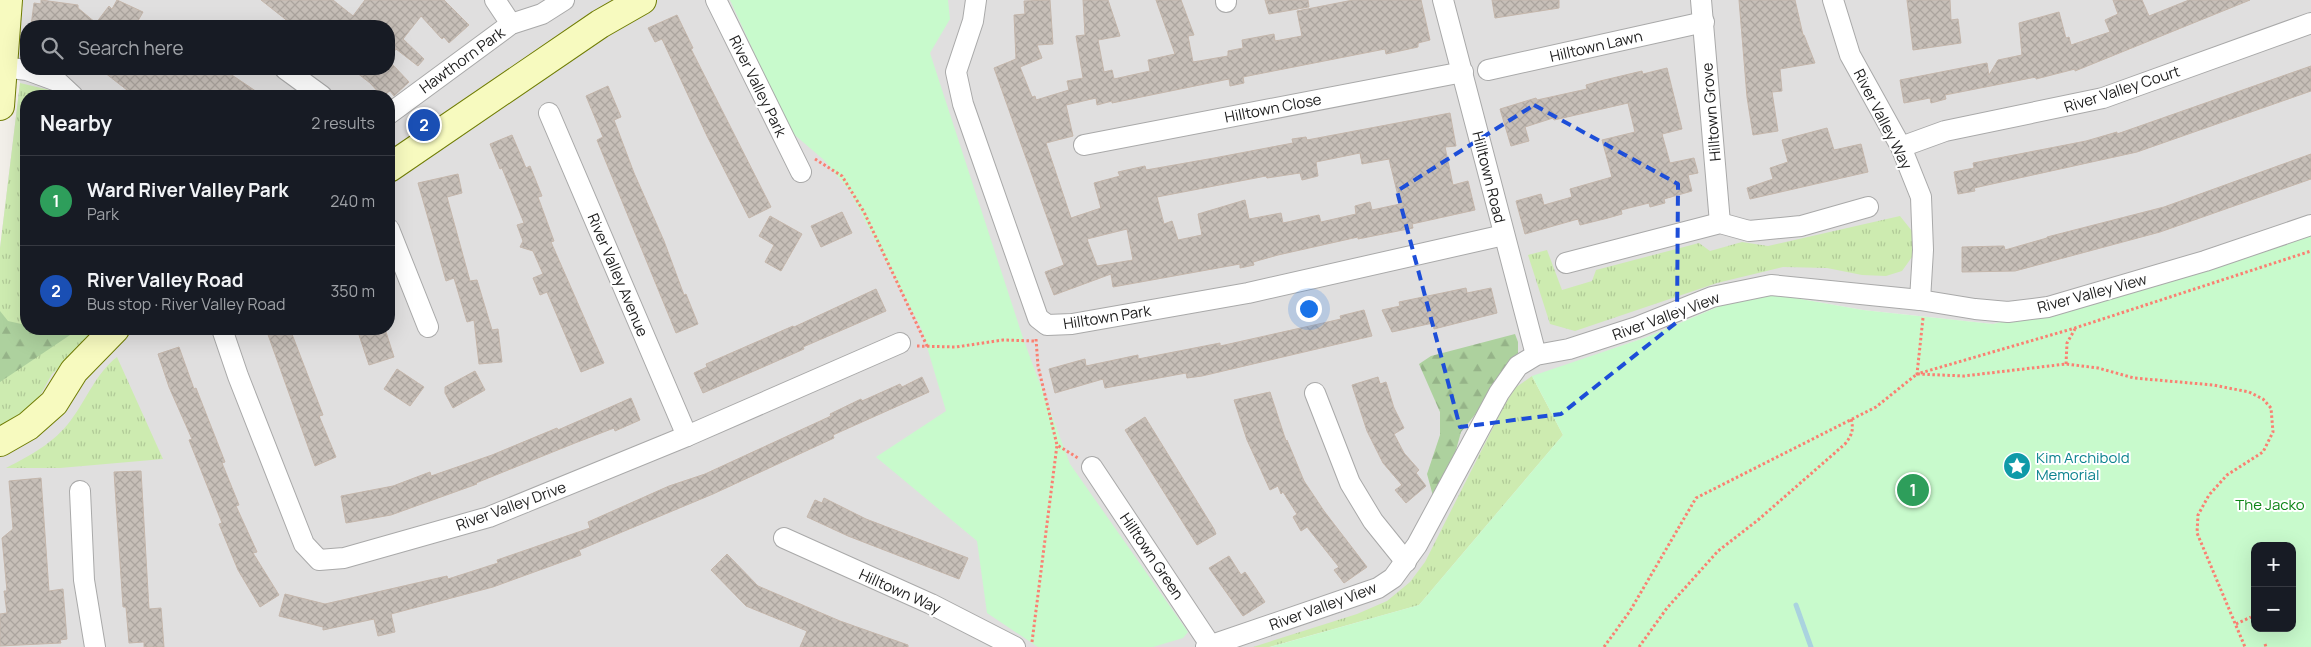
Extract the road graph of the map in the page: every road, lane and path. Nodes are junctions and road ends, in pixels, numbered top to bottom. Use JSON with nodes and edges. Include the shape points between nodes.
{"nodes":[{"id":1,"x":8,"y":0,"type":"edge"},
{"id":2,"x":496,"y":0,"type":"edge"},
{"id":3,"x":564,"y":0,"type":"edge"},
{"id":4,"x":642,"y":0,"type":"edge"},
{"id":5,"x":716,"y":0,"type":"edge"},
{"id":6,"x":976,"y":0,"type":"edge"},
{"id":7,"x":1443,"y":0,"type":"edge"},
{"id":8,"x":1701,"y":0,"type":"edge"},
{"id":9,"x":1833,"y":0,"type":"edge"},
{"id":10,"x":1704,"y":22,"type":"junction"},
{"id":11,"x":2311,"y":23,"type":"edge"},
{"id":12,"x":511,"y":24,"type":"junction"},
{"id":13,"x":4,"y":67,"type":"junction"},
{"id":14,"x":20,"y":69,"type":"edge"},
{"id":15,"x":1488,"y":70,"type":"dead end"},
{"id":16,"x":1463,"y":72,"type":"junction"},
{"id":17,"x":42,"y":75,"type":"edge"},
{"id":18,"x":293,"y":75,"type":"edge"},
{"id":19,"x":67,"y":90,"type":"edge"},
{"id":20,"x":314,"y":90,"type":"edge"},
{"id":21,"x":0,"y":106,"type":"edge"},
{"id":22,"x":395,"y":110,"type":"edge"},
{"id":23,"x":549,"y":113,"type":"dead end"},
{"id":24,"x":1084,"y":145,"type":"dead end"},
{"id":25,"x":1901,"y":147,"type":"junction"},
{"id":26,"x":395,"y":164,"type":"edge"},
{"id":27,"x":797,"y":164,"type":"joint"},
{"id":28,"x":1868,"y":207,"type":"dead end"},
{"id":29,"x":1720,"y":223,"type":"junction"},
{"id":30,"x":2311,"y":225,"type":"edge"},
{"id":31,"x":1504,"y":235,"type":"junction"},
{"id":32,"x":395,"y":244,"type":"edge"},
{"id":33,"x":2311,"y":251,"type":"edge"},
{"id":34,"x":1566,"y":263,"type":"dead end"},
{"id":35,"x":1920,"y":300,"type":"junction"},
{"id":36,"x":1047,"y":324,"type":"junction"},
{"id":37,"x":428,"y":327,"type":"dead end"},
{"id":38,"x":2075,"y":328,"type":"junction"},
{"id":39,"x":109,"y":335,"type":"edge"},
{"id":40,"x":224,"y":335,"type":"edge"},
{"id":41,"x":1035,"y":341,"type":"junction"},
{"id":42,"x":900,"y":343,"type":"joint"},
{"id":43,"x":928,"y":348,"type":"junction"},
{"id":44,"x":1536,"y":355,"type":"junction"},
{"id":45,"x":2066,"y":364,"type":"junction"},
{"id":46,"x":1917,"y":374,"type":"junction"},
{"id":47,"x":1315,"y":393,"type":"dead end"},
{"id":48,"x":1851,"y":419,"type":"junction"},
{"id":49,"x":687,"y":436,"type":"junction"},
{"id":50,"x":0,"y":442,"type":"edge"},
{"id":51,"x":1057,"y":445,"type":"junction"},
{"id":52,"x":1092,"y":467,"type":"joint"},
{"id":53,"x":80,"y":491,"type":"dead end"},
{"id":54,"x":784,"y":538,"type":"dead end"},
{"id":55,"x":1406,"y":562,"type":"junction"},
{"id":56,"x":2251,"y":617,"type":"dead end"},
{"id":57,"x":2236,"y":624,"type":"junction"},
{"id":58,"x":1209,"y":646,"type":"edge"},
{"id":59,"x":96,"y":647,"type":"edge"},
{"id":60,"x":1015,"y":647,"type":"edge"},
{"id":61,"x":1031,"y":647,"type":"edge"},
{"id":62,"x":1604,"y":647,"type":"edge"},
{"id":63,"x":1639,"y":647,"type":"edge"},
{"id":64,"x":2246,"y":647,"type":"edge"}],
"edges":[{"from":1,"to":13,"type":"street"},
{"from":2,"to":12,"type":"street","name":"Hawthorn Park"},
{"from":3,"to":12,"type":"street","name":"Hawthorn Park","via":[[542,14]]},
{"from":4,"to":26,"type":"street","via":[[592,30]]},
{"from":5,"to":27,"type":"street","name":"River Valley Park"},
{"from":6,"to":36,"type":"street","name":"Hilltown Park","via":[[973,21],[956,72],[963,104],[1038,318]]},
{"from":7,"to":16,"type":"street","name":"Hilltown Road"},
{"from":8,"to":10,"type":"street","name":"Hilltown Grove"},
{"from":9,"to":25,"type":"street","name":"River Valley Way","via":[[1850,55]]},
{"from":10,"to":15,"type":"street","name":"Hilltown Lawn"},
{"from":10,"to":29,"type":"street","name":"Hilltown Grove"},
{"from":11,"to":25,"type":"street","name":"River Valley Court","via":[[2103,98],[1945,131]]},
{"from":12,"to":22,"type":"street","name":"Hawthorn Park"},
{"from":13,"to":14,"type":"street"},
{"from":13,"to":21,"type":"street"},
{"from":16,"to":24,"type":"street","name":"Hilltown Close"},
{"from":16,"to":31,"type":"street","name":"Hilltown Road"},
{"from":17,"to":19,"type":"street","via":[[57,80]]},
{"from":18,"to":20,"type":"street"},
{"from":23,"to":49,"type":"street","name":"River Valley Avenue"},
{"from":25,"to":35,"type":"street","name":"River Valley Way","via":[[1921,197],[1923,250]]},
{"from":27,"to":43,"type":"path","via":[[800,154],[821,162],[842,176],[864,212]]},
{"from":28,"to":29,"type":"street","via":[[1801,226],[1749,232]]},
{"from":29,"to":34,"type":"street"},
{"from":30,"to":35,"type":"street","name":"River Valley View","via":[[2205,261],[2048,307],[2008,312]]},
{"from":31,"to":36,"type":"street","name":"Hilltown Park","via":[[1248,293],[1072,324]]},
{"from":31,"to":44,"type":"street","name":"Hilltown Road"},
{"from":32,"to":37,"type":"street"},
{"from":33,"to":38,"type":"path"},
{"from":35,"to":44,"type":"street","name":"River Valley View","via":[[1771,285],[1712,297],[1637,327],[1578,346]]},
{"from":35,"to":46,"type":"path","via":[[1924,317]]},
{"from":36,"to":41,"type":"path"},
{"from":38,"to":45,"type":"path","via":[[2067,343]]},
{"from":38,"to":46,"type":"path"},
{"from":39,"to":50,"type":"street","via":[[74,371],[54,404],[28,426]]},
{"from":40,"to":49,"type":"street","name":"River Valley Drive","via":[[304,544],[319,560],[344,558],[489,517]]},
{"from":41,"to":43,"type":"path","via":[[1003,340]]},
{"from":41,"to":51,"type":"path"},
{"from":42,"to":43,"type":"path"},
{"from":42,"to":49,"type":"street","name":"River Valley Drive"},
{"from":44,"to":55,"type":"street","name":"River Valley View","via":[[1518,366],[1499,392]]},
{"from":45,"to":46,"type":"path","via":[[1964,376]]},
{"from":45,"to":57,"type":"path","via":[[2098,368],[2134,378],[2213,385],[2249,392],[2263,399],[2271,408],[2273,432],[2263,452],[2227,475],[2209,495],[2198,515],[2197,533]]},
{"from":46,"to":48,"type":"path","via":[[1876,407]]},
{"from":47,"to":55,"type":"street","via":[[1350,484],[1378,529]]},
{"from":48,"to":62,"type":"path","via":[[1696,498],[1630,611]]},
{"from":48,"to":63,"type":"path","via":[[1852,436],[1845,444],[1718,551],[1666,608]]},
{"from":51,"to":52,"type":"path"},
{"from":51,"to":61,"type":"path"},
{"from":52,"to":58,"type":"street","name":"Hilltown Green"},
{"from":53,"to":59,"type":"street","via":[[84,580]]},
{"from":54,"to":60,"type":"street","name":"Hilltown Way","via":[[931,604]]},
{"from":55,"to":58,"type":"street","name":"River Valley View","via":[[1393,578],[1378,588]]},
{"from":56,"to":57,"type":"path"},
{"from":57,"to":64,"type":"path"}]}
